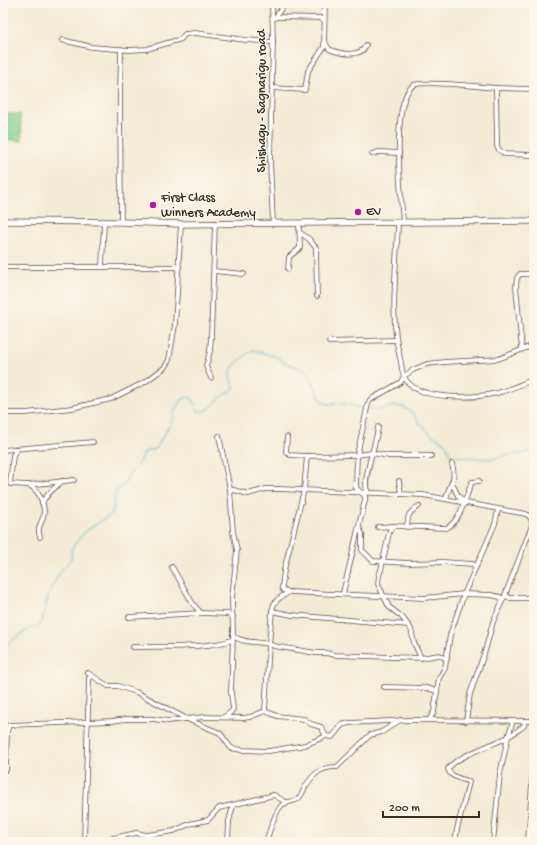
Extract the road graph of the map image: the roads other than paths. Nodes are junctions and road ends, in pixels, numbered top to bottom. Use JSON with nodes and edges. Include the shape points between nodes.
{"nodes":[{"id":1,"x":272,"y":3,"type":"edge"},
{"id":2,"x":285,"y":3,"type":"edge"},
{"id":3,"x":325,"y":3,"type":"edge"},
{"id":4,"x":276,"y":17,"type":"junction"},
{"id":5,"x":324,"y":20,"type":"junction"},
{"id":6,"x":272,"y":24,"type":"junction"},
{"id":7,"x":62,"y":40,"type":"dead end"},
{"id":8,"x":325,"y":41,"type":"junction"},
{"id":9,"x":273,"y":42,"type":"junction"},
{"id":10,"x":366,"y":45,"type":"dead end"},
{"id":11,"x":121,"y":49,"type":"junction"},
{"id":12,"x":272,"y":88,"type":"junction"},
{"id":13,"x":496,"y":88,"type":"junction"},
{"id":14,"x":534,"y":89,"type":"edge"},
{"id":15,"x":399,"y":152,"type":"junction"},
{"id":16,"x":372,"y":154,"type":"dead end"},
{"id":17,"x":534,"y":155,"type":"edge"},
{"id":18,"x":3,"y":221,"type":"edge"},
{"id":19,"x":534,"y":221,"type":"edge"},
{"id":20,"x":104,"y":222,"type":"junction"},
{"id":21,"x":121,"y":222,"type":"junction"},
{"id":22,"x":400,"y":222,"type":"junction"},
{"id":23,"x":215,"y":223,"type":"junction"},
{"id":24,"x":273,"y":223,"type":"junction"},
{"id":25,"x":300,"y":223,"type":"junction"},
{"id":26,"x":181,"y":224,"type":"junction"},
{"id":27,"x":299,"y":232,"type":"junction"},
{"id":28,"x":102,"y":266,"type":"junction"},
{"id":29,"x":3,"y":267,"type":"edge"},
{"id":30,"x":179,"y":267,"type":"junction"},
{"id":31,"x":288,"y":269,"type":"dead end"},
{"id":32,"x":214,"y":271,"type":"junction"},
{"id":33,"x":244,"y":274,"type":"dead end"},
{"id":34,"x":534,"y":274,"type":"edge"},
{"id":35,"x":317,"y":296,"type":"dead end"},
{"id":36,"x":396,"y":340,"type":"junction"},
{"id":37,"x":329,"y":342,"type":"dead end"},
{"id":38,"x":534,"y":345,"type":"edge"},
{"id":39,"x":522,"y":349,"type":"junction"},
{"id":40,"x":404,"y":376,"type":"junction"},
{"id":41,"x":211,"y":378,"type":"dead end"},
{"id":42,"x":534,"y":379,"type":"edge"},
{"id":43,"x":3,"y":413,"type":"edge"},
{"id":44,"x":378,"y":427,"type":"dead end"},
{"id":45,"x":219,"y":436,"type":"dead end"},
{"id":46,"x":287,"y":437,"type":"dead end"},
{"id":47,"x":92,"y":442,"type":"dead end"},
{"id":48,"x":17,"y":449,"type":"junction"},
{"id":49,"x":5,"y":450,"type":"edge"},
{"id":50,"x":372,"y":453,"type":"junction"},
{"id":51,"x":13,"y":454,"type":"junction"},
{"id":52,"x":357,"y":455,"type":"junction"},
{"id":53,"x":307,"y":456,"type":"junction"},
{"id":54,"x":431,"y":456,"type":"dead end"},
{"id":55,"x":452,"y":464,"type":"dead end"},
{"id":56,"x":74,"y":480,"type":"dead end"},
{"id":57,"x":63,"y":481,"type":"junction"},
{"id":58,"x":399,"y":481,"type":"dead end"},
{"id":59,"x":479,"y":481,"type":"dead end"},
{"id":60,"x":452,"y":483,"type":"junction"},
{"id":61,"x":28,"y":485,"type":"junction"},
{"id":62,"x":230,"y":489,"type":"junction"},
{"id":63,"x":304,"y":490,"type":"junction"},
{"id":64,"x":364,"y":493,"type":"junction"},
{"id":65,"x":401,"y":494,"type":"junction"},
{"id":66,"x":446,"y":499,"type":"junction"},
{"id":67,"x":42,"y":503,"type":"junction"},
{"id":68,"x":465,"y":503,"type":"junction"},
{"id":69,"x":419,"y":506,"type":"dead end"},
{"id":70,"x":498,"y":510,"type":"junction"},
{"id":71,"x":534,"y":518,"type":"edge"},
{"id":72,"x":532,"y":522,"type":"junction"},
{"id":73,"x":359,"y":526,"type":"junction"},
{"id":74,"x":394,"y":526,"type":"junction"},
{"id":75,"x":378,"y":527,"type":"dead end"},
{"id":76,"x":406,"y":527,"type":"junction"},
{"id":77,"x":40,"y":538,"type":"dead end"},
{"id":78,"x":383,"y":561,"type":"junction"},
{"id":79,"x":172,"y":567,"type":"dead end"},
{"id":80,"x":476,"y":567,"type":"junction"},
{"id":81,"x":289,"y":592,"type":"junction"},
{"id":82,"x":343,"y":593,"type":"junction"},
{"id":83,"x":464,"y":594,"type":"junction"},
{"id":84,"x":384,"y":596,"type":"junction"},
{"id":85,"x":504,"y":598,"type":"junction"},
{"id":86,"x":534,"y":598,"type":"edge"},
{"id":87,"x":272,"y":611,"type":"junction"},
{"id":88,"x":202,"y":613,"type":"junction"},
{"id":89,"x":129,"y":617,"type":"dead end"},
{"id":90,"x":233,"y":617,"type":"junction"},
{"id":91,"x":408,"y":625,"type":"junction"},
{"id":92,"x":233,"y":638,"type":"junction"},
{"id":93,"x":268,"y":644,"type":"junction"},
{"id":94,"x":133,"y":647,"type":"dead end"},
{"id":95,"x":421,"y":658,"type":"junction"},
{"id":96,"x":447,"y":659,"type":"junction"},
{"id":97,"x":88,"y":673,"type":"dead end"},
{"id":98,"x":89,"y":678,"type":"dead end"},
{"id":99,"x":384,"y":687,"type":"dead end"},
{"id":100,"x":437,"y":692,"type":"junction"},
{"id":101,"x":265,"y":710,"type":"junction"},
{"id":102,"x":187,"y":718,"type":"junction"},
{"id":103,"x":222,"y":718,"type":"junction"},
{"id":104,"x":400,"y":720,"type":"junction"},
{"id":105,"x":429,"y":720,"type":"junction"},
{"id":106,"x":466,"y":721,"type":"junction"},
{"id":107,"x":513,"y":721,"type":"junction"},
{"id":108,"x":525,"y":721,"type":"junction"},
{"id":109,"x":534,"y":721,"type":"edge"},
{"id":110,"x":87,"y":722,"type":"junction"},
{"id":111,"x":9,"y":724,"type":"junction"},
{"id":112,"x":3,"y":726,"type":"edge"},
{"id":113,"x":326,"y":736,"type":"junction"},
{"id":114,"x":508,"y":737,"type":"junction"},
{"id":115,"x":534,"y":766,"type":"edge"},
{"id":116,"x":6,"y":770,"type":"dead end"},
{"id":117,"x":287,"y":803,"type":"junction"},
{"id":118,"x":233,"y":806,"type":"junction"},
{"id":119,"x":84,"y":842,"type":"edge"},
{"id":120,"x":103,"y":842,"type":"edge"},
{"id":121,"x":228,"y":842,"type":"edge"},
{"id":122,"x":266,"y":842,"type":"edge"},
{"id":123,"x":455,"y":842,"type":"edge"},
{"id":124,"x":493,"y":842,"type":"edge"},
{"id":125,"x":528,"y":842,"type":"edge"}],
"edges":[{"from":1,"to":6,"type":"street","name":"Shishagu - Sagnarigu road"},
{"from":2,"to":4,"type":"street"},
{"from":3,"to":5,"type":"street"},
{"from":4,"to":5,"type":"street"},
{"from":4,"to":6,"type":"street"},
{"from":5,"to":8,"type":"street"},
{"from":6,"to":9,"type":"street","name":"Shishagu - Sagnarigu road"},
{"from":7,"to":11,"type":"street","via":[[92,47]]},
{"from":8,"to":10,"type":"street","via":[[330,49],[341,52],[360,53],[365,50]]},
{"from":8,"to":12,"type":"street","via":[[324,49],[308,71],[305,90]]},
{"from":9,"to":11,"type":"street","via":[[195,33],[185,34],[181,39],[147,49]]},
{"from":9,"to":12,"type":"street","name":"Shishagu - Sagnarigu road"},
{"from":11,"to":21,"type":"street"},
{"from":12,"to":24,"type":"street","name":"Shishagu - Sagnarigu road","via":[[270,161]]},
{"from":13,"to":14,"type":"street"},
{"from":13,"to":15,"type":"street","via":[[428,83],[415,85],[406,95],[400,118]]},
{"from":13,"to":17,"type":"street","via":[[498,150],[505,154]]},
{"from":15,"to":16,"type":"street"},
{"from":15,"to":22,"type":"street"},
{"from":18,"to":20,"type":"main road"},
{"from":19,"to":22,"type":"main road"},
{"from":20,"to":21,"type":"main road"},
{"from":20,"to":28,"type":"street"},
{"from":21,"to":26,"type":"main road"},
{"from":22,"to":25,"type":"main road"},
{"from":22,"to":36,"type":"street","via":[[394,309]]},
{"from":23,"to":24,"type":"main road"},
{"from":23,"to":26,"type":"main road"},
{"from":23,"to":32,"type":"street"},
{"from":24,"to":25,"type":"main road"},
{"from":25,"to":27,"type":"street"},
{"from":26,"to":30,"type":"street"},
{"from":27,"to":31,"type":"street","via":[[300,248],[289,257]]},
{"from":27,"to":35,"type":"street","via":[[316,248]]},
{"from":28,"to":29,"type":"street"},
{"from":28,"to":30,"type":"street"},
{"from":30,"to":43,"type":"street","via":[[173,342],[169,360],[164,368],[145,382],[111,399],[72,408]]},
{"from":32,"to":33,"type":"street"},
{"from":32,"to":41,"type":"street","via":[[210,344],[206,366]]},
{"from":34,"to":39,"type":"street","via":[[520,274],[517,278]]},
{"from":36,"to":37,"type":"street"},
{"from":36,"to":40,"type":"street"},
{"from":38,"to":39,"type":"street"},
{"from":39,"to":40,"type":"street","via":[[498,359],[427,364]]},
{"from":40,"to":42,"type":"street","via":[[409,384],[423,392],[452,396],[497,393]]},
{"from":40,"to":52,"type":"street","via":[[400,382],[370,400]]},
{"from":44,"to":50,"type":"street"},
{"from":45,"to":62,"type":"street"},
{"from":46,"to":53,"type":"street","via":[[287,454]]},
{"from":47,"to":48,"type":"street"},
{"from":48,"to":49,"type":"street"},
{"from":48,"to":51,"type":"street"},
{"from":49,"to":51,"type":"street"},
{"from":50,"to":52,"type":"street"},
{"from":50,"to":54,"type":"street","via":[[389,456]]},
{"from":50,"to":64,"type":"street","via":[[365,486],[367,490]]},
{"from":51,"to":61,"type":"street","via":[[10,484]]},
{"from":52,"to":53,"type":"street"},
{"from":52,"to":64,"type":"street","via":[[356,488]]},
{"from":53,"to":63,"type":"street"},
{"from":55,"to":60,"type":"street","via":[[455,473]]},
{"from":56,"to":57,"type":"street"},
{"from":57,"to":61,"type":"street"},
{"from":57,"to":67,"type":"street","via":[[47,494]]},
{"from":58,"to":65,"type":"street"},
{"from":59,"to":68,"type":"street","via":[[472,482]]},
{"from":60,"to":66,"type":"street"},
{"from":60,"to":68,"type":"street","via":[[458,496]]},
{"from":61,"to":67,"type":"street","via":[[38,493]]},
{"from":62,"to":63,"type":"street","via":[[248,494],[266,489]]},
{"from":62,"to":90,"type":"street","via":[[237,550],[232,598]]},
{"from":63,"to":64,"type":"street"},
{"from":63,"to":81,"type":"street","via":[[282,583],[283,590]]},
{"from":64,"to":65,"type":"street"},
{"from":64,"to":73,"type":"street","via":[[365,500]]},
{"from":65,"to":66,"type":"street"},
{"from":66,"to":68,"type":"street"},
{"from":67,"to":77,"type":"street","via":[[44,516],[38,529]]},
{"from":68,"to":70,"type":"street"},
{"from":68,"to":76,"type":"street","via":[[455,521],[447,528]]},
{"from":69,"to":76,"type":"street","via":[[407,516]]},
{"from":70,"to":72,"type":"street","via":[[526,514]]},
{"from":70,"to":80,"type":"street"},
{"from":71,"to":72,"type":"street"},
{"from":72,"to":85,"type":"street"},
{"from":73,"to":78,"type":"street","via":[[362,550],[373,561]]},
{"from":73,"to":82,"type":"street"},
{"from":74,"to":75,"type":"street"},
{"from":74,"to":76,"type":"street"},
{"from":74,"to":78,"type":"street","via":[[389,533]]},
{"from":78,"to":80,"type":"street","via":[[473,564]]},
{"from":78,"to":84,"type":"street","via":[[378,584]]},
{"from":79,"to":88,"type":"street","via":[[193,604]]},
{"from":80,"to":83,"type":"street"},
{"from":81,"to":82,"type":"street"},
{"from":81,"to":87,"type":"street","via":[[278,599]]},
{"from":82,"to":84,"type":"street"},
{"from":83,"to":84,"type":"street","via":[[424,598]]},
{"from":83,"to":85,"type":"street"},
{"from":83,"to":96,"type":"street","via":[[450,635]]},
{"from":84,"to":91,"type":"street","via":[[389,607]]},
{"from":85,"to":86,"type":"street"},
{"from":85,"to":106,"type":"street","via":[[495,616],[472,689]]},
{"from":87,"to":91,"type":"street"},
{"from":87,"to":93,"type":"street"},
{"from":88,"to":89,"type":"street"},
{"from":88,"to":90,"type":"street","via":[[228,614]]},
{"from":90,"to":92,"type":"street"},
{"from":91,"to":95,"type":"street"},
{"from":92,"to":93,"type":"street"},
{"from":92,"to":94,"type":"street","via":[[225,643]]},
{"from":92,"to":103,"type":"street","via":[[230,693],[233,708]]},
{"from":93,"to":95,"type":"street","via":[[335,656]]},
{"from":93,"to":101,"type":"street"},
{"from":95,"to":96,"type":"street","via":[[439,655]]},
{"from":96,"to":100,"type":"street","via":[[439,678]]},
{"from":97,"to":102,"type":"street","via":[[108,686],[118,686],[136,692]]},
{"from":98,"to":110,"type":"street"},
{"from":99,"to":100,"type":"street","via":[[426,688]]},
{"from":100,"to":105,"type":"street","via":[[434,712]]},
{"from":101,"to":103,"type":"street","via":[[250,717]]},
{"from":101,"to":113,"type":"street","via":[[277,716],[304,719],[321,726]]},
{"from":102,"to":103,"type":"street"},
{"from":102,"to":110,"type":"street","via":[[168,721],[126,719]]},
{"from":102,"to":113,"type":"street","via":[[220,733],[231,748],[242,750],[269,751],[306,746]]},
{"from":104,"to":105,"type":"street"},
{"from":104,"to":113,"type":"street","via":[[349,723],[342,725],[332,737]]},
{"from":104,"to":117,"type":"street","via":[[382,732],[370,735],[337,767],[327,767],[317,773],[297,800]]},
{"from":105,"to":106,"type":"street"},
{"from":106,"to":107,"type":"street"},
{"from":107,"to":108,"type":"street"},
{"from":107,"to":114,"type":"street"},
{"from":108,"to":109,"type":"street"},
{"from":108,"to":114,"type":"street","via":[[524,726]]},
{"from":110,"to":111,"type":"street"},
{"from":110,"to":119,"type":"street"},
{"from":111,"to":112,"type":"street"},
{"from":111,"to":116,"type":"street"},
{"from":114,"to":123,"type":"street","via":[[462,758],[448,769],[452,775],[469,782]]},
{"from":114,"to":124,"type":"street","via":[[500,774]]},
{"from":115,"to":125,"type":"street"},
{"from":117,"to":118,"type":"street","via":[[274,795]]},
{"from":117,"to":122,"type":"street","via":[[280,808]]},
{"from":118,"to":120,"type":"street","via":[[219,808],[208,820],[189,824],[174,831],[147,835],[136,833],[109,838]]},
{"from":118,"to":121,"type":"street"}]}
